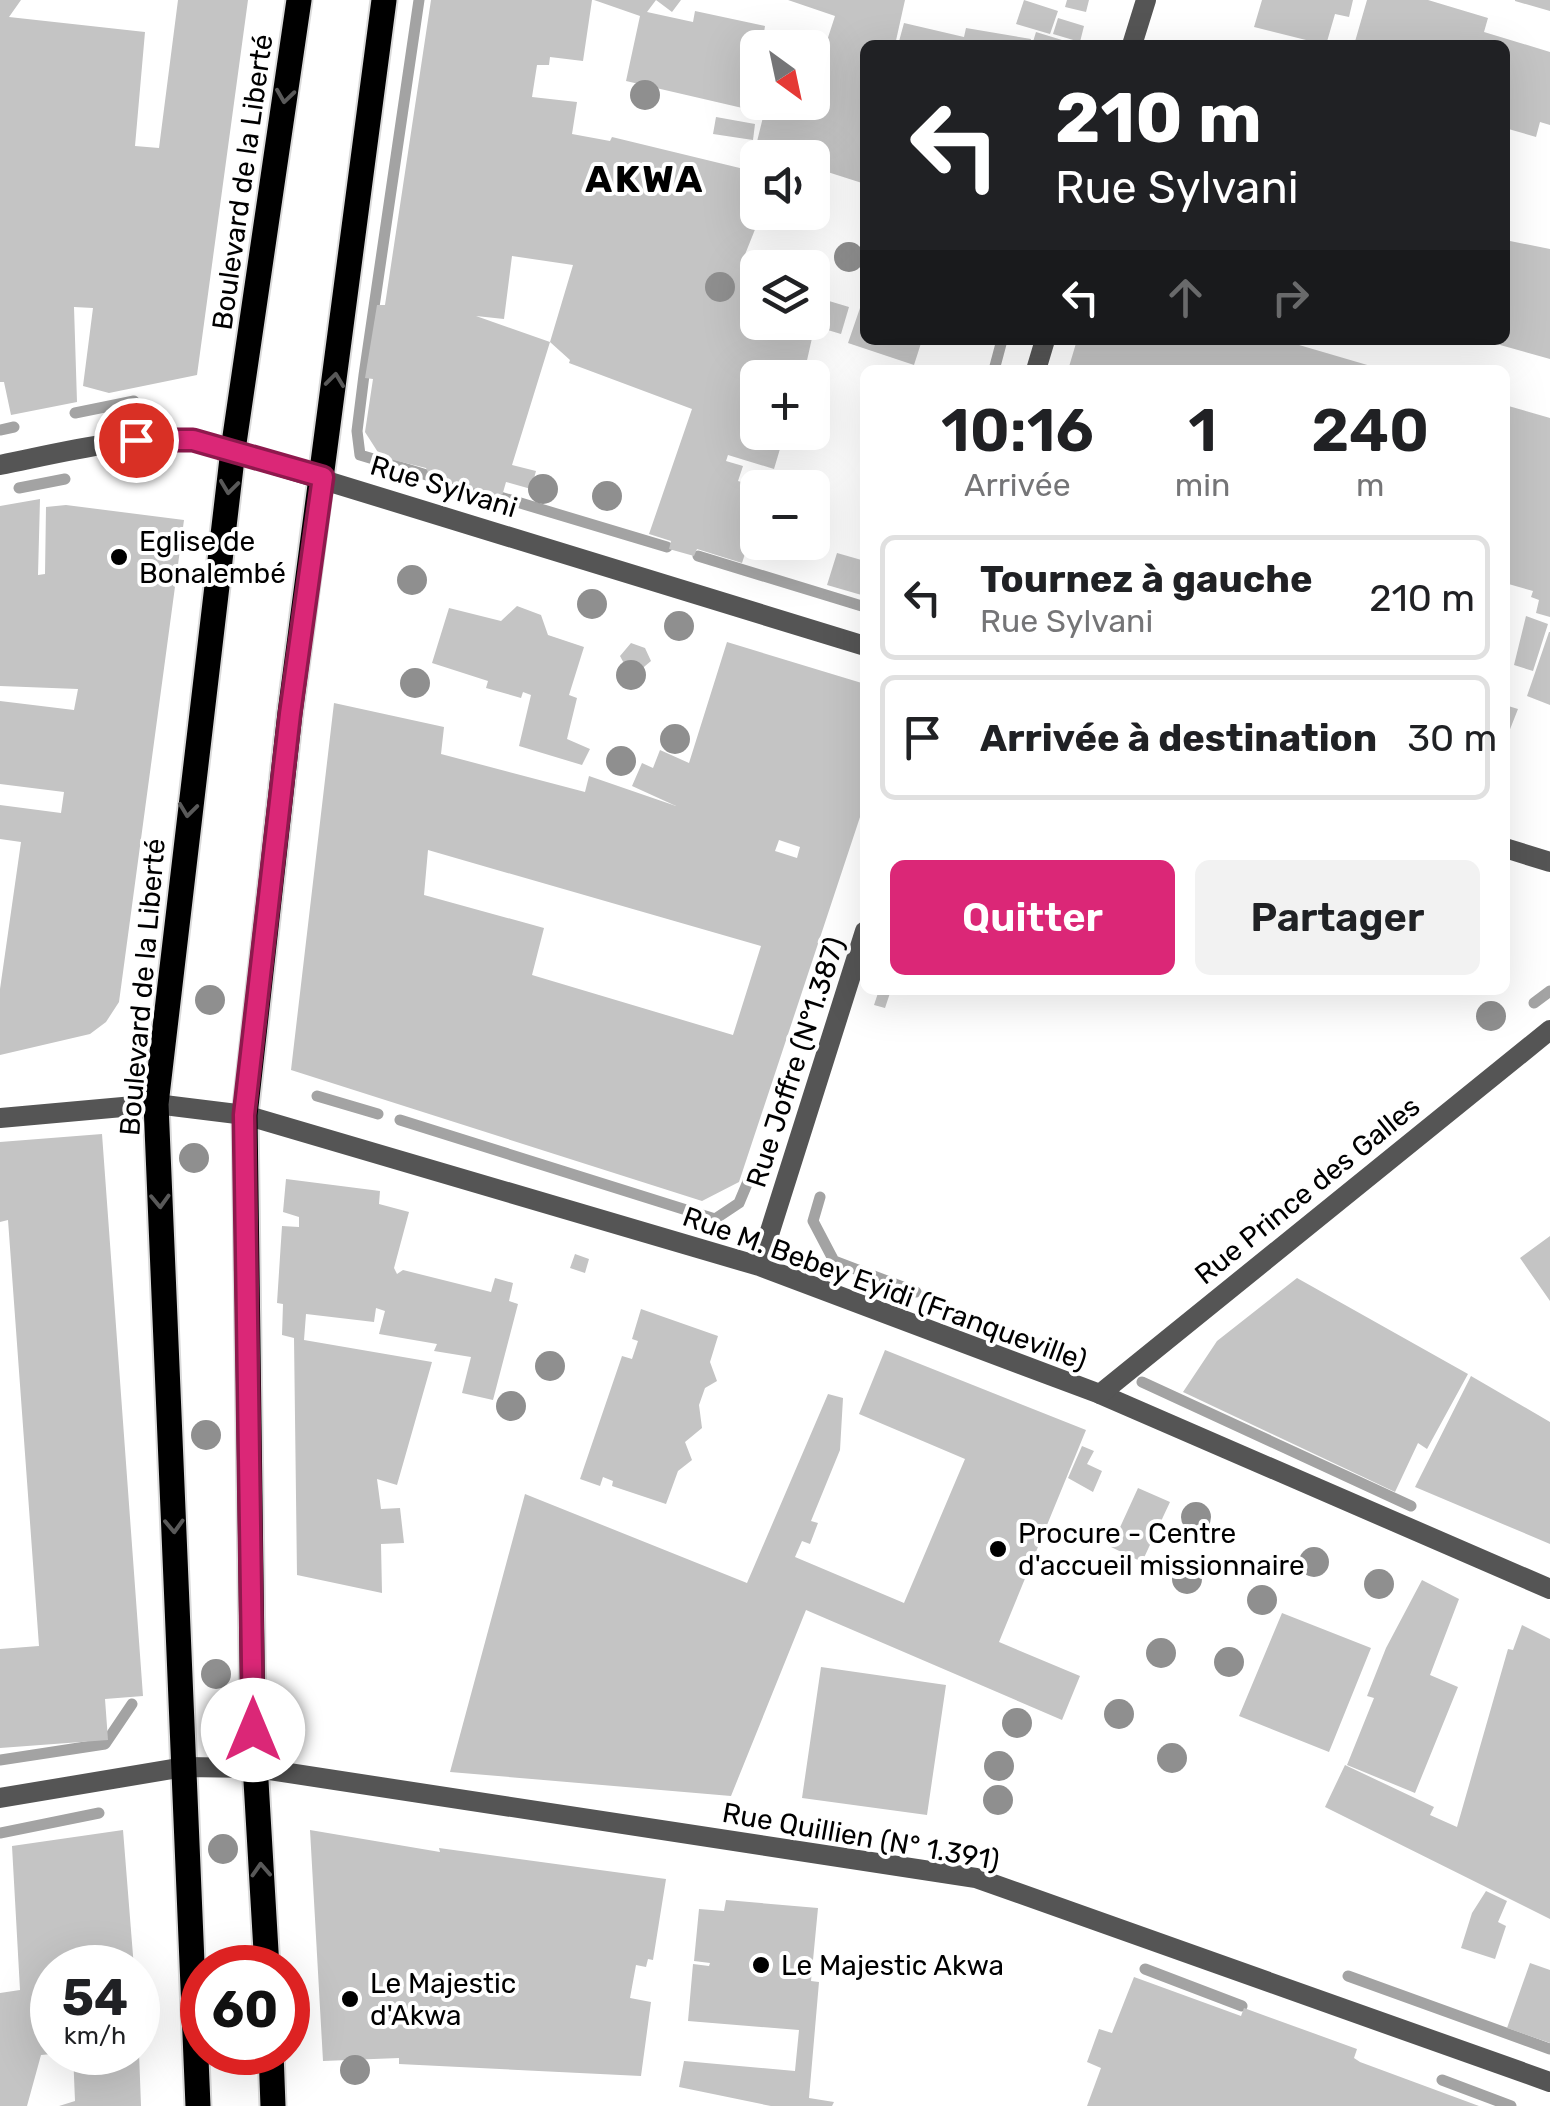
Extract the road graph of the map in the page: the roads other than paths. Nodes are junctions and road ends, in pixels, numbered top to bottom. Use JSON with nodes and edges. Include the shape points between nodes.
{"nodes":[{"id":1,"x":299,"y":0,"type":"edge"},
{"id":2,"x":384,"y":0,"type":"edge"},
{"id":3,"x":1146,"y":0,"type":"edge"},
{"id":4,"x":1134,"y":40,"type":"edge"},
{"id":5,"x":233,"y":450,"type":"junction"},
{"id":6,"x":0,"y":465,"type":"edge"},
{"id":7,"x":323,"y":477,"type":"junction"},
{"id":8,"x":860,"y":644,"type":"edge"},
{"id":9,"x":1510,"y":850,"type":"edge"},
{"id":10,"x":1550,"y":862,"type":"edge"},
{"id":11,"x":860,"y":947,"type":"edge"},
{"id":12,"x":1550,"y":1030,"type":"edge"},
{"id":13,"x":156,"y":1104,"type":"junction"},
{"id":14,"x":244,"y":1115,"type":"junction"},
{"id":15,"x":0,"y":1118,"type":"edge"},
{"id":16,"x":759,"y":1266,"type":"junction"},
{"id":17,"x":1100,"y":1394,"type":"junction"},
{"id":18,"x":1550,"y":1589,"type":"edge"},
{"id":19,"x":184,"y":1766,"type":"junction"},
{"id":20,"x":256,"y":1768,"type":"junction"},
{"id":21,"x":0,"y":1798,"type":"edge"},
{"id":22,"x":266,"y":1945,"type":"edge"},
{"id":23,"x":272,"y":2075,"type":"edge"},
{"id":24,"x":1550,"y":2082,"type":"edge"},
{"id":25,"x":198,"y":2106,"type":"edge"},
{"id":26,"x":273,"y":2106,"type":"edge"}],
"edges":[{"from":1,"to":5,"type":"main road","name":"Boulevard de la Liberté","one_way":true},
{"from":7,"to":2,"type":"main road","one_way":true},
{"from":3,"to":4,"type":"street"},
{"from":5,"to":6,"type":"street","name":"Rue Sylvani","via":[[161,437]]},
{"from":5,"to":7,"type":"street","name":"Rue Sylvani"},
{"from":5,"to":13,"type":"main road","name":"Boulevard de la Liberté","one_way":true},
{"from":7,"to":8,"type":"street","name":"Rue Sylvani"},
{"from":7,"to":14,"type":"main road"},
{"from":9,"to":10,"type":"street"},
{"from":11,"to":16,"type":"street","name":"Rue Joffre (N°1.387)"},
{"from":12,"to":17,"type":"street","name":"Rue Prince des Galles"},
{"from":13,"to":14,"type":"street","name":"Rue M. Bebey Eyidi (Franqueville)"},
{"from":13,"to":15,"type":"street","name":"Rue M. Bebey Eyidi (Franqueville)"},
{"from":13,"to":19,"type":"main road","name":"Boulevard de la Liberté","one_way":true},
{"from":14,"to":16,"type":"street","name":"Rue M. Bebey Eyidi (Franqueville)"},
{"from":14,"to":20,"type":"main road"},
{"from":16,"to":17,"type":"street","name":"Rue M. Bebey Eyidi (Franqueville)"},
{"from":17,"to":18,"type":"street","name":"Rue M. Bebey Eyidi (Franqueville)"},
{"from":19,"to":20,"type":"street","name":"Rue Quillien (N° 1.391)"},
{"from":19,"to":21,"type":"street","name":"Rue Quillien (N° 1.391)"},
{"from":19,"to":25,"type":"main road","name":"Boulevard de la Liberté"},
{"from":22,"to":20,"type":"main road","one_way":true},
{"from":20,"to":24,"type":"street","name":"Rue Quillien (N° 1.391)","via":[[976,1878]]},
{"from":23,"to":26,"type":"main road"}]}
